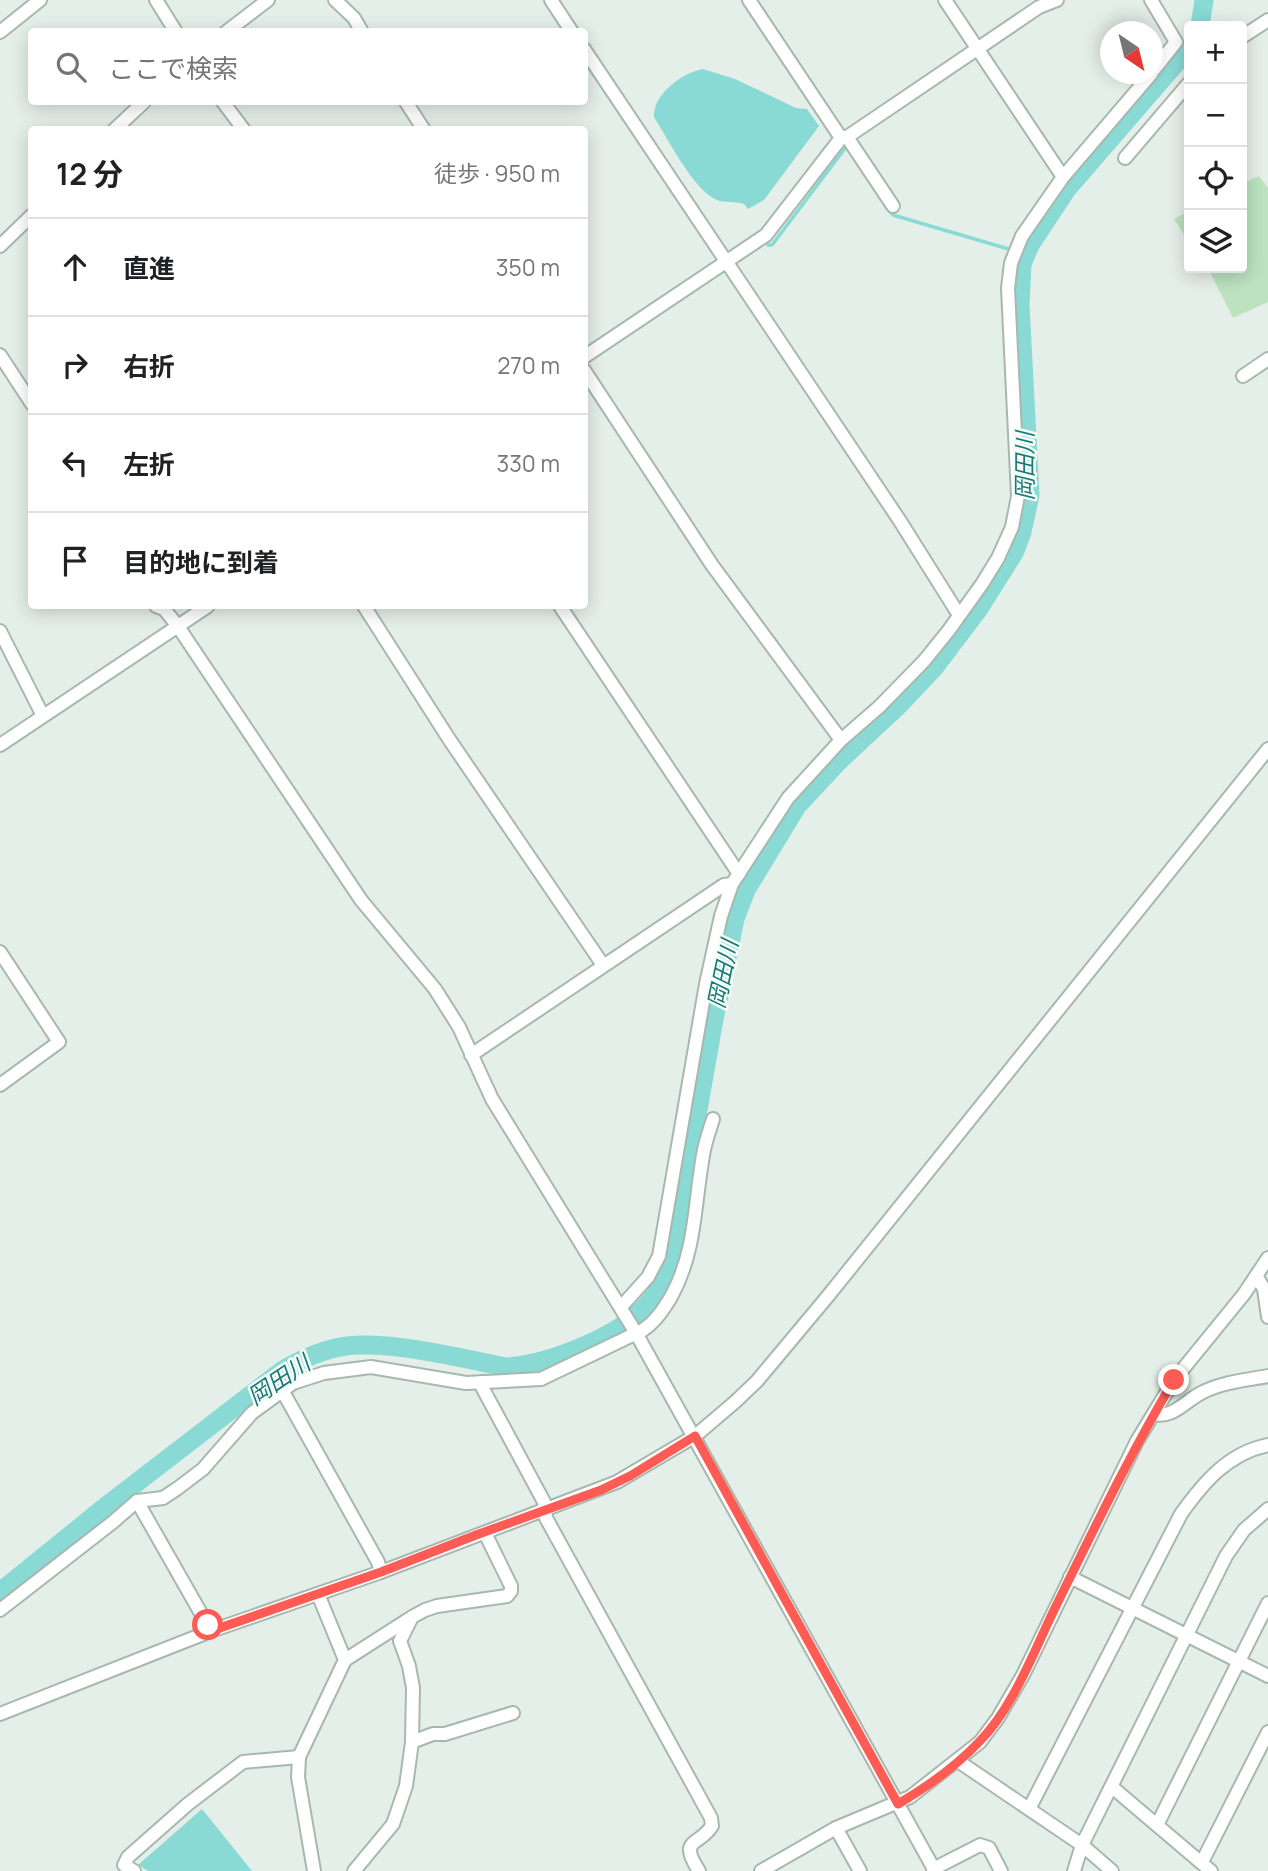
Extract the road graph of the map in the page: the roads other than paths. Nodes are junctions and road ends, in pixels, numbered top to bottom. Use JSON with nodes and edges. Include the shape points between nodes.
{"nodes":[{"id":1,"x":40,"y":0,"type":"edge"},
{"id":2,"x":156,"y":0,"type":"edge"},
{"id":3,"x":268,"y":0,"type":"edge"},
{"id":4,"x":335,"y":0,"type":"edge"},
{"id":5,"x":551,"y":0,"type":"edge"},
{"id":6,"x":749,"y":0,"type":"edge"},
{"id":7,"x":945,"y":0,"type":"edge"},
{"id":8,"x":1057,"y":0,"type":"edge"},
{"id":9,"x":1151,"y":0,"type":"edge"},
{"id":10,"x":1268,"y":20,"type":"edge"},
{"id":11,"x":174,"y":28,"type":"edge"},
{"id":12,"x":231,"y":28,"type":"edge"},
{"id":13,"x":360,"y":28,"type":"edge"},
{"id":14,"x":569,"y":28,"type":"edge"},
{"id":15,"x":0,"y":32,"type":"edge"},
{"id":16,"x":1247,"y":34,"type":"edge"},
{"id":17,"x":978,"y":49,"type":"junction"},
{"id":18,"x":588,"y":56,"type":"edge"},
{"id":19,"x":1163,"y":59,"type":"edge"},
{"id":20,"x":1143,"y":84,"type":"edge"},
{"id":21,"x":1188,"y":84,"type":"edge"},
{"id":22,"x":141,"y":105,"type":"edge"},
{"id":23,"x":225,"y":105,"type":"edge"},
{"id":24,"x":408,"y":105,"type":"edge"},
{"id":25,"x":118,"y":126,"type":"edge"},
{"id":26,"x":241,"y":126,"type":"edge"},
{"id":27,"x":421,"y":126,"type":"edge"},
{"id":28,"x":844,"y":138,"type":"junction"},
{"id":29,"x":1125,"y":158,"type":"dead end"},
{"id":30,"x":1063,"y":177,"type":"junction"},
{"id":31,"x":893,"y":206,"type":"dead end"},
{"id":32,"x":28,"y":219,"type":"edge"},
{"id":33,"x":0,"y":246,"type":"edge"},
{"id":34,"x":728,"y":263,"type":"junction"},
{"id":35,"x":588,"y":354,"type":"edge"},
{"id":36,"x":0,"y":355,"type":"edge"},
{"id":37,"x":1268,"y":359,"type":"edge"},
{"id":38,"x":588,"y":376,"type":"edge"},
{"id":39,"x":1243,"y":376,"type":"dead end"},
{"id":40,"x":28,"y":398,"type":"edge"},
{"id":41,"x":164,"y":609,"type":"edge"},
{"id":42,"x":203,"y":609,"type":"edge"},
{"id":43,"x":366,"y":609,"type":"edge"},
{"id":44,"x":563,"y":609,"type":"edge"},
{"id":45,"x":958,"y":615,"type":"junction"},
{"id":46,"x":177,"y":625,"type":"junction"},
{"id":47,"x":0,"y":631,"type":"edge"},
{"id":48,"x":43,"y":716,"type":"junction"},
{"id":49,"x":841,"y":740,"type":"junction"},
{"id":50,"x":0,"y":745,"type":"edge"},
{"id":51,"x":1268,"y":749,"type":"edge"},
{"id":52,"x":735,"y":879,"type":"junction"},
{"id":53,"x":0,"y":952,"type":"edge"},
{"id":54,"x":603,"y":965,"type":"junction"},
{"id":55,"x":471,"y":1055,"type":"junction"},
{"id":56,"x":0,"y":1086,"type":"edge"},
{"id":57,"x":713,"y":1119,"type":"dead end"},
{"id":58,"x":1268,"y":1258,"type":"edge"},
{"id":59,"x":1257,"y":1277,"type":"junction"},
{"id":60,"x":621,"y":1307,"type":"junction"},
{"id":61,"x":1268,"y":1317,"type":"edge"},
{"id":62,"x":636,"y":1333,"type":"junction"},
{"id":63,"x":1268,"y":1376,"type":"edge"},
{"id":64,"x":481,"y":1382,"type":"junction"},
{"id":65,"x":282,"y":1390,"type":"junction"},
{"id":66,"x":1154,"y":1414,"type":"junction"},
{"id":67,"x":695,"y":1436,"type":"junction"},
{"id":68,"x":1268,"y":1445,"type":"edge"},
{"id":69,"x":136,"y":1501,"type":"junction"},
{"id":70,"x":546,"y":1509,"type":"junction"},
{"id":71,"x":1268,"y":1509,"type":"edge"},
{"id":72,"x":485,"y":1533,"type":"junction"},
{"id":73,"x":381,"y":1572,"type":"junction"},
{"id":74,"x":1070,"y":1577,"type":"junction"},
{"id":75,"x":318,"y":1594,"type":"junction"},
{"id":76,"x":1268,"y":1603,"type":"edge"},
{"id":77,"x":0,"y":1610,"type":"edge"},
{"id":78,"x":1133,"y":1610,"type":"junction"},
{"id":79,"x":412,"y":1617,"type":"junction"},
{"id":80,"x":211,"y":1631,"type":"junction"},
{"id":81,"x":1187,"y":1635,"type":"junction"},
{"id":82,"x":345,"y":1661,"type":"junction"},
{"id":83,"x":1239,"y":1662,"type":"junction"},
{"id":84,"x":1268,"y":1676,"type":"edge"},
{"id":85,"x":513,"y":1713,"type":"dead end"},
{"id":86,"x":0,"y":1714,"type":"edge"},
{"id":87,"x":1268,"y":1732,"type":"edge"},
{"id":88,"x":412,"y":1742,"type":"junction"},
{"id":89,"x":299,"y":1756,"type":"junction"},
{"id":90,"x":958,"y":1761,"type":"junction"},
{"id":91,"x":1112,"y":1787,"type":"junction"},
{"id":92,"x":898,"y":1804,"type":"junction"},
{"id":93,"x":1029,"y":1809,"type":"junction"},
{"id":94,"x":1157,"y":1825,"type":"junction"},
{"id":95,"x":836,"y":1828,"type":"junction"},
{"id":96,"x":1082,"y":1845,"type":"junction"},
{"id":97,"x":780,"y":1859,"type":"junction"},
{"id":98,"x":1207,"y":1867,"type":"edge"},
{"id":99,"x":934,"y":1870,"type":"edge"},
{"id":100,"x":134,"y":1871,"type":"edge"},
{"id":101,"x":314,"y":1871,"type":"edge"},
{"id":102,"x":354,"y":1871,"type":"edge"},
{"id":103,"x":699,"y":1871,"type":"edge"},
{"id":104,"x":761,"y":1871,"type":"edge"},
{"id":105,"x":787,"y":1871,"type":"edge"},
{"id":106,"x":860,"y":1871,"type":"edge"},
{"id":107,"x":1001,"y":1871,"type":"edge"},
{"id":108,"x":1074,"y":1871,"type":"edge"},
{"id":109,"x":1112,"y":1871,"type":"edge"}],
"edges":[{"from":1,"to":15,"type":"street"},
{"from":2,"to":11,"type":"street"},
{"from":3,"to":12,"type":"street"},
{"from":4,"to":13,"type":"street"},
{"from":5,"to":14,"type":"street"},
{"from":6,"to":28,"type":"street"},
{"from":7,"to":17,"type":"street"},
{"from":8,"to":17,"type":"street","via":[[1039,7]]},
{"from":9,"to":19,"type":"street","via":[[1176,42]]},
{"from":10,"to":16,"type":"street"},
{"from":17,"to":28,"type":"street"},
{"from":17,"to":30,"type":"street"},
{"from":18,"to":34,"type":"street"},
{"from":20,"to":30,"type":"street"},
{"from":21,"to":29,"type":"street"},
{"from":22,"to":25,"type":"street"},
{"from":23,"to":26,"type":"street"},
{"from":24,"to":27,"type":"street"},
{"from":28,"to":31,"type":"street"},
{"from":28,"to":34,"type":"street","via":[[766,235]]},
{"from":30,"to":45,"type":"street","via":[[1022,236],[1010,271],[1018,496],[1012,527],[998,558]]},
{"from":32,"to":33,"type":"street"},
{"from":34,"to":35,"type":"street"},
{"from":34,"to":45,"type":"street","via":[[901,521]]},
{"from":36,"to":40,"type":"street"},
{"from":37,"to":39,"type":"street"},
{"from":38,"to":49,"type":"street","via":[[725,583]]},
{"from":41,"to":46,"type":"street"},
{"from":42,"to":46,"type":"street"},
{"from":43,"to":54,"type":"street"},
{"from":44,"to":52,"type":"street"},
{"from":45,"to":49,"type":"street","via":[[924,661]]},
{"from":46,"to":48,"type":"street"},
{"from":46,"to":55,"type":"street","via":[[360,900],[435,989]]},
{"from":47,"to":48,"type":"street"},
{"from":48,"to":50,"type":"street"},
{"from":49,"to":52,"type":"street","via":[[788,798]]},
{"from":51,"to":67,"type":"street","via":[[828,1296],[757,1381]]},
{"from":52,"to":54,"type":"street"},
{"from":52,"to":60,"type":"street","via":[[706,984],[659,1256],[648,1277]]},
{"from":53,"to":56,"type":"street","via":[[59,1042]]},
{"from":54,"to":55,"type":"street"},
{"from":55,"to":60,"type":"street","via":[[492,1099]]},
{"from":57,"to":62,"type":"street","via":[[684,1268],[663,1310],[652,1324]]},
{"from":58,"to":59,"type":"street"},
{"from":59,"to":61,"type":"street","via":[[1264,1289]]},
{"from":59,"to":66,"type":"street","via":[[1174,1380]]},
{"from":60,"to":62,"type":"street"},
{"from":62,"to":64,"type":"street","via":[[541,1378]]},
{"from":62,"to":67,"type":"street"},
{"from":63,"to":66,"type":"street","via":[[1215,1387],[1170,1414]]},
{"from":64,"to":65,"type":"street","via":[[353,1368],[307,1378]]},
{"from":64,"to":70,"type":"street"},
{"from":65,"to":69,"type":"street","via":[[252,1413],[203,1469],[178,1489],[163,1497]]},
{"from":65,"to":73,"type":"street"},
{"from":66,"to":74,"type":"street"},
{"from":67,"to":70,"type":"street","via":[[617,1482]]},
{"from":67,"to":92,"type":"street"},
{"from":68,"to":78,"type":"street","via":[[1230,1462],[1201,1486],[1181,1514]]},
{"from":69,"to":77,"type":"street"},
{"from":69,"to":80,"type":"street"},
{"from":70,"to":72,"type":"street"},
{"from":70,"to":103,"type":"street","via":[[546,1518],[711,1818],[708,1833],[691,1847]]},
{"from":71,"to":81,"type":"street","via":[[1234,1542]]},
{"from":72,"to":73,"type":"street"},
{"from":72,"to":79,"type":"street","via":[[511,1586],[509,1594],[437,1606]]},
{"from":73,"to":75,"type":"street"},
{"from":74,"to":78,"type":"street"},
{"from":74,"to":90,"type":"street","via":[[998,1718]]},
{"from":75,"to":80,"type":"street"},
{"from":75,"to":82,"type":"street"},
{"from":76,"to":83,"type":"street"},
{"from":78,"to":81,"type":"street"},
{"from":78,"to":93,"type":"street"},
{"from":79,"to":82,"type":"street"},
{"from":79,"to":88,"type":"street","via":[[400,1641],[412,1675]]},
{"from":80,"to":86,"type":"street"},
{"from":81,"to":83,"type":"street"},
{"from":81,"to":91,"type":"street"},
{"from":82,"to":89,"type":"street"},
{"from":83,"to":84,"type":"street"},
{"from":83,"to":94,"type":"street"},
{"from":85,"to":88,"type":"street"},
{"from":87,"to":98,"type":"street"},
{"from":88,"to":102,"type":"street","via":[[406,1786],[393,1824]]},
{"from":89,"to":100,"type":"street","via":[[243,1762],[128,1857],[124,1865]]},
{"from":89,"to":101,"type":"street","via":[[298,1777]]},
{"from":90,"to":92,"type":"street"},
{"from":90,"to":93,"type":"street"},
{"from":91,"to":94,"type":"street"},
{"from":91,"to":96,"type":"street"},
{"from":92,"to":95,"type":"street"},
{"from":92,"to":99,"type":"street"},
{"from":93,"to":96,"type":"street"},
{"from":94,"to":98,"type":"street"},
{"from":95,"to":97,"type":"street"},
{"from":95,"to":106,"type":"street"},
{"from":96,"to":108,"type":"street"},
{"from":96,"to":109,"type":"street"},
{"from":97,"to":104,"type":"street"},
{"from":97,"to":105,"type":"street"},
{"from":99,"to":107,"type":"street","via":[[980,1845],[989,1849]]}]}
